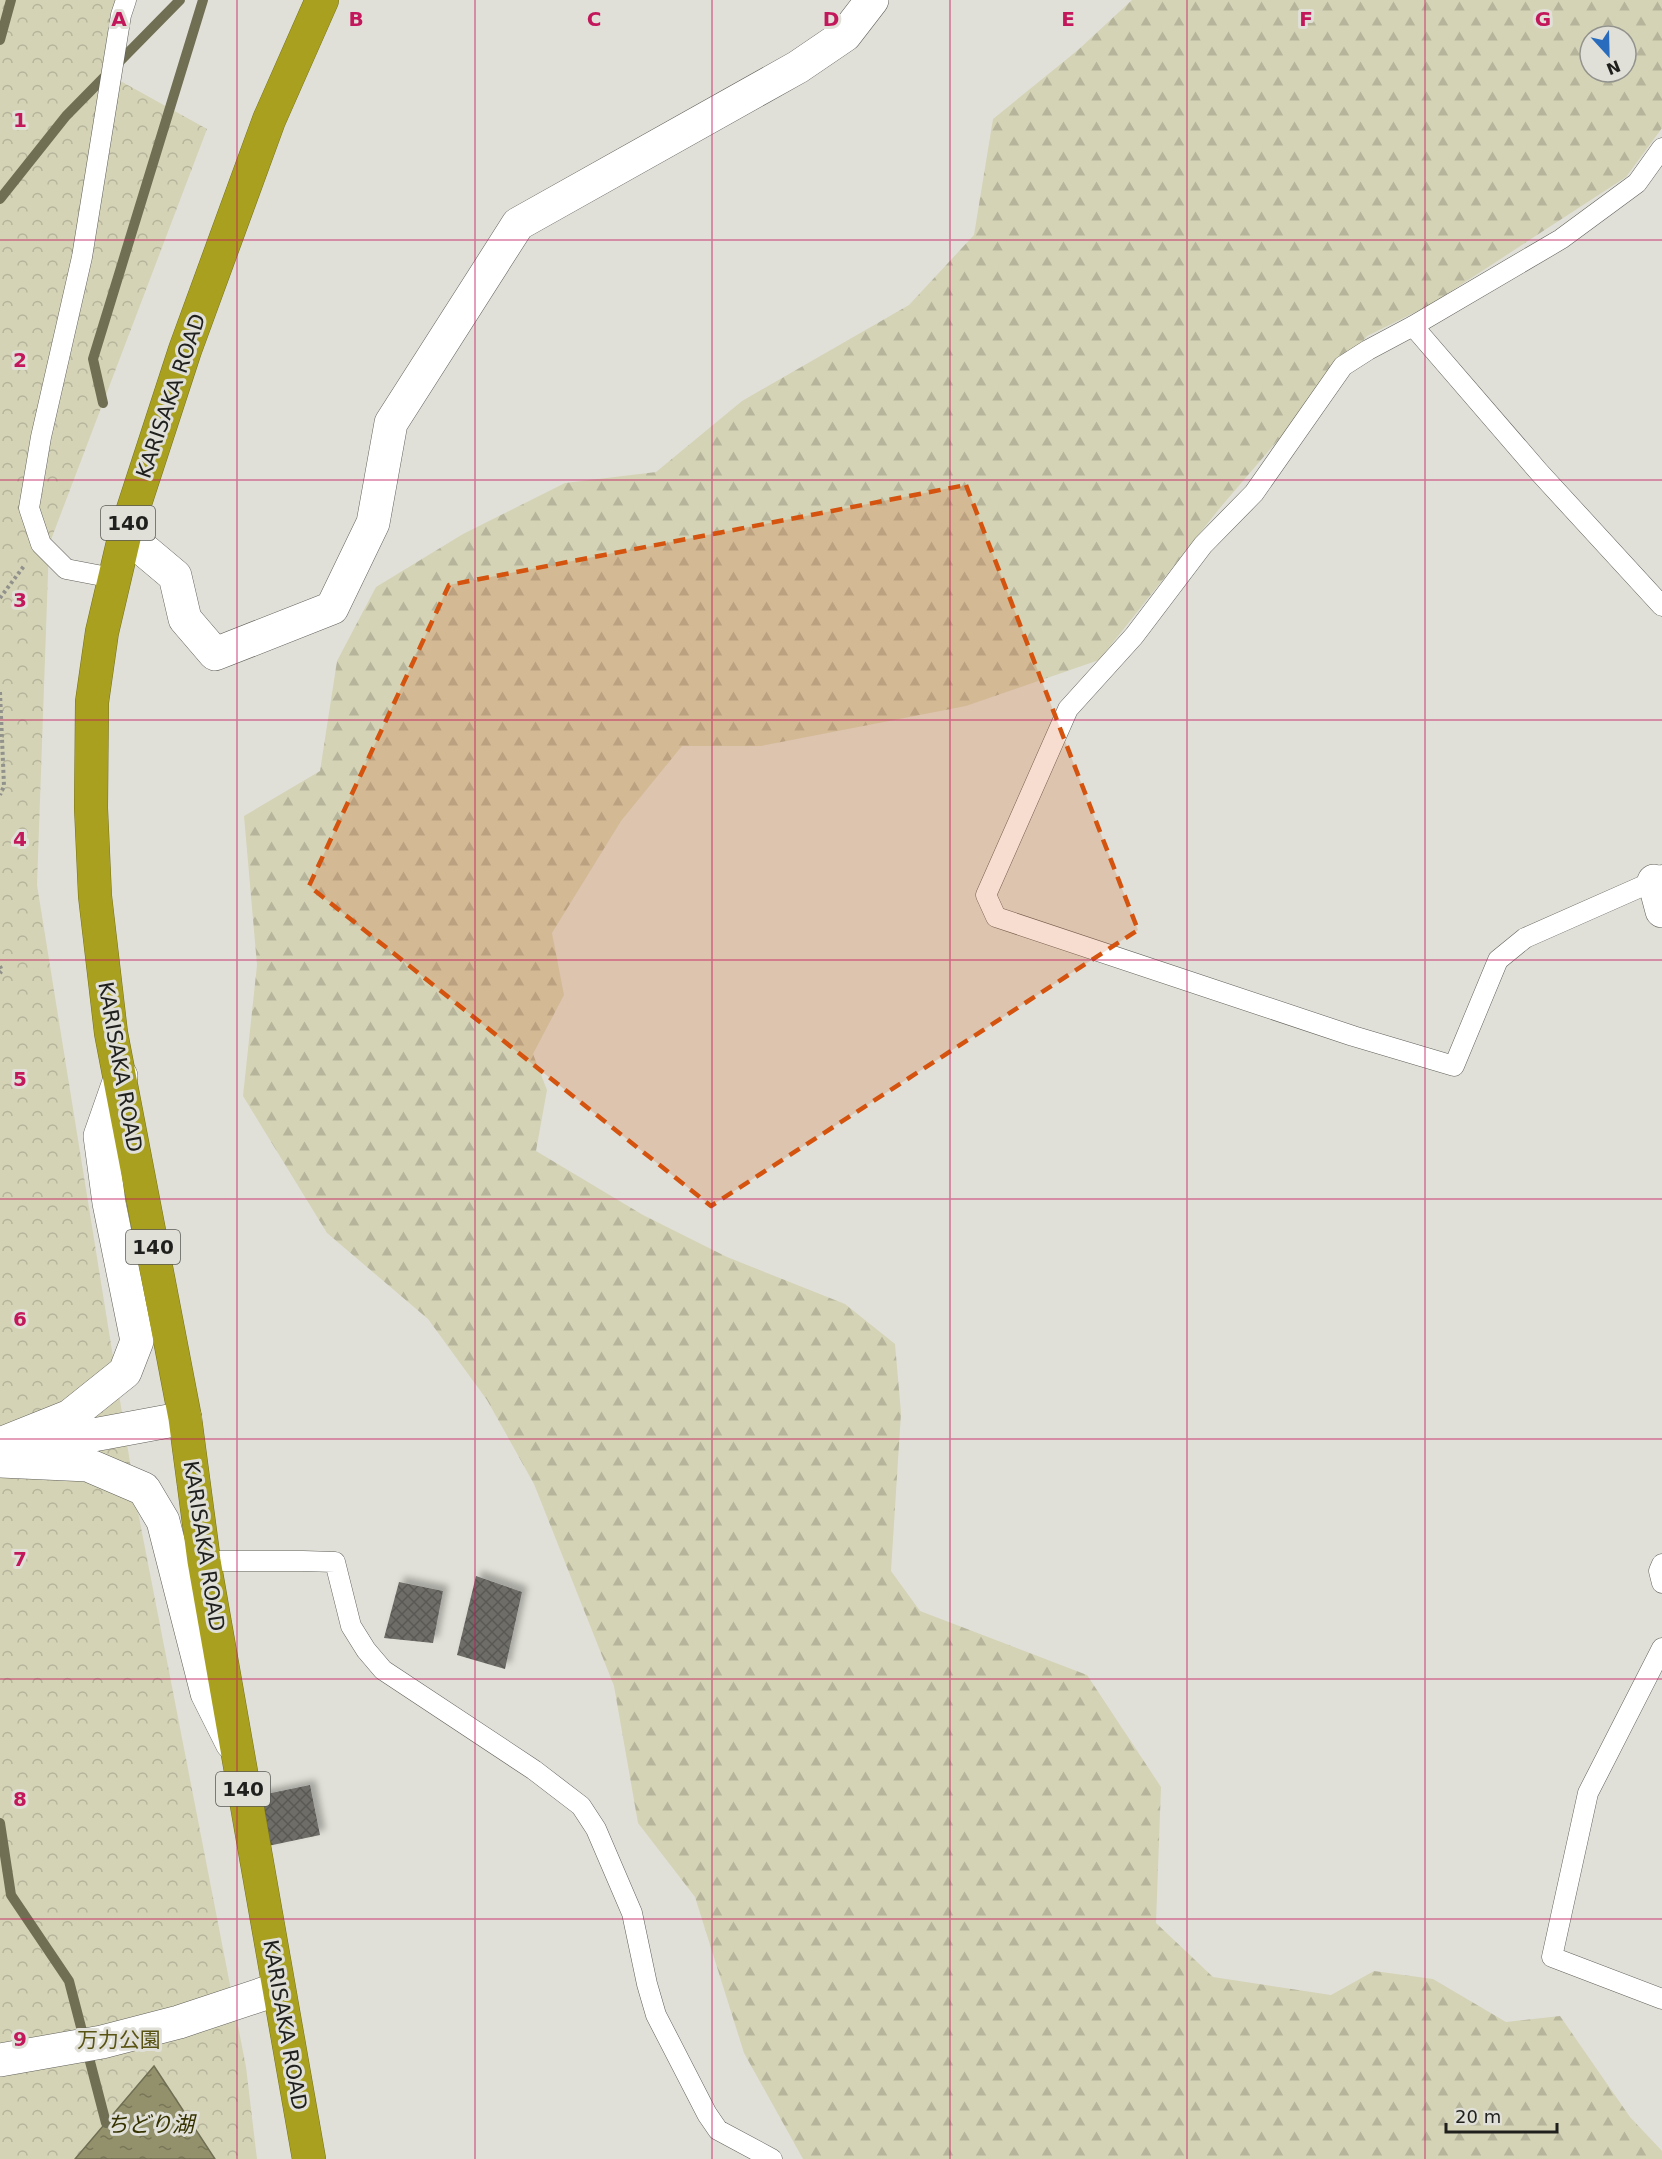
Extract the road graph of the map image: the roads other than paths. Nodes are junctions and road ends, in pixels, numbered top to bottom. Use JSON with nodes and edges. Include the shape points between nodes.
{"nodes":[{"id":1,"x":126,"y":0,"type":"edge"},
{"id":2,"x":322,"y":0,"type":"edge"},
{"id":3,"x":872,"y":0,"type":"edge"},
{"id":4,"x":1662,"y":148,"type":"edge"},
{"id":5,"x":1413,"y":326,"type":"junction"},
{"id":6,"x":125,"y":534,"type":"junction"},
{"id":7,"x":113,"y":578,"type":"junction"},
{"id":8,"x":1662,"y":606,"type":"edge"},
{"id":9,"x":1659,"y":889,"type":"edge"},
{"id":10,"x":121,"y":1076,"type":"junction"},
{"id":11,"x":185,"y":1418,"type":"junction"},
{"id":12,"x":0,"y":1444,"type":"edge"},
{"id":13,"x":0,"y":1452,"type":"edge"},
{"id":14,"x":0,"y":1461,"type":"edge"},
{"id":15,"x":204,"y":1561,"type":"junction"},
{"id":16,"x":1662,"y":1564,"type":"edge"},
{"id":17,"x":1662,"y":1583,"type":"edge"},
{"id":18,"x":1662,"y":1648,"type":"edge"},
{"id":19,"x":237,"y":1753,"type":"junction"},
{"id":20,"x":278,"y":1989,"type":"junction"},
{"id":21,"x":1662,"y":1999,"type":"edge"},
{"id":22,"x":0,"y":2060,"type":"edge"},
{"id":23,"x":309,"y":2159,"type":"edge"},
{"id":24,"x":772,"y":2159,"type":"edge"}],
"edges":[{"from":1,"to":7,"type":"lane","via":[[82,257],[29,508],[41,544],[66,569]]},
{"from":2,"to":6,"type":"highway","name":"KARISAKA ROAD","number":"140","via":[[269,120],[185,350]]},
{"from":3,"to":6,"type":"street","via":[[845,35],[798,67],[518,224],[391,423],[373,524],[332,608],[214,654],[185,619],[175,576]]},
{"from":4,"to":5,"type":"lane","via":[[1637,183],[1561,239]]},
{"from":5,"to":8,"type":"lane"},
{"from":5,"to":9,"type":"lane","via":[[1343,366],[1254,494],[1203,545],[1134,636],[1068,709],[986,895],[996,917],[1454,1066],[1498,960],[1525,938]]},
{"from":6,"to":7,"type":"highway","name":"KARISAKA ROAD","number":"140"},
{"from":7,"to":10,"type":"highway","name":"KARISAKA ROAD","number":"140","via":[[92,702],[91,808],[95,896],[111,1033]]},
{"from":10,"to":11,"type":"highway","name":"KARISAKA ROAD","number":"140"},
{"from":10,"to":12,"type":"street","via":[[100,1136],[109,1203],[137,1341],[124,1372],[70,1416]]},
{"from":11,"to":13,"type":"street"},
{"from":11,"to":15,"type":"highway","name":"KARISAKA ROAD","number":"140"},
{"from":14,"to":19,"type":"street","via":[[88,1465],[144,1489],[163,1521],[207,1693]]},
{"from":15,"to":19,"type":"highway","name":"KARISAKA ROAD","number":"140"},
{"from":15,"to":24,"type":"lane","via":[[334,1562],[351,1626],[383,1670],[534,1770],[581,1806],[596,1829],[632,1913],[656,2015],[707,2114],[718,2130]]},
{"from":16,"to":17,"type":"lane"},
{"from":18,"to":21,"type":"lane","via":[[1588,1793],[1552,1958]]},
{"from":19,"to":20,"type":"highway","name":"KARISAKA ROAD","number":"140"},
{"from":20,"to":22,"type":"street","via":[[179,2022],[102,2042]]},
{"from":20,"to":23,"type":"highway","name":"KARISAKA ROAD","number":"140"}]}
